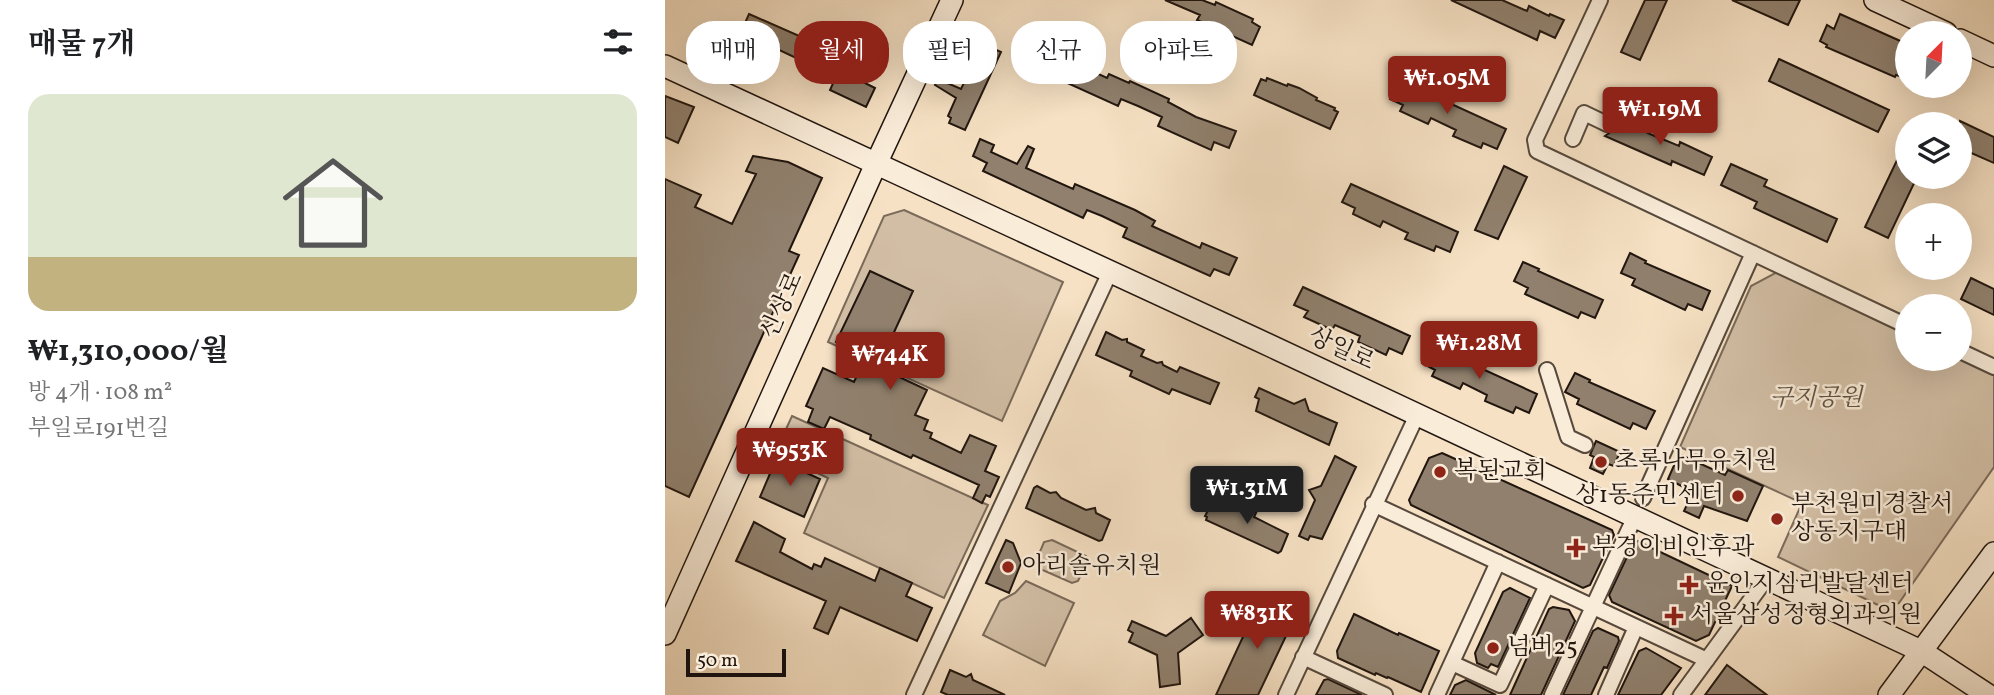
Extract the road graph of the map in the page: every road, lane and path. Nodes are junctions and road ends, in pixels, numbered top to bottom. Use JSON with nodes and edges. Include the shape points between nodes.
{"nodes":[{"id":1,"x":952,"y":0,"type":"edge"},
{"id":2,"x":1600,"y":0,"type":"edge"},
{"id":3,"x":1875,"y":0,"type":"edge"},
{"id":4,"x":1920,"y":21,"type":"edge"},
{"id":5,"x":1972,"y":46,"type":"edge"},
{"id":6,"x":1994,"y":56,"type":"edge"},
{"id":7,"x":665,"y":66,"type":"edge"},
{"id":8,"x":1607,"y":124,"type":"dead end"},
{"id":9,"x":1573,"y":139,"type":"dead end"},
{"id":10,"x":876,"y":164,"type":"junction"},
{"id":11,"x":1753,"y":253,"type":"junction"},
{"id":12,"x":1110,"y":272,"type":"junction"},
{"id":13,"x":1895,"y":320,"type":"edge"},
{"id":14,"x":1972,"y":357,"type":"edge"},
{"id":15,"x":1994,"y":367,"type":"edge"},
{"id":16,"x":1546,"y":370,"type":"dead end"},
{"id":17,"x":1417,"y":415,"type":"junction"},
{"id":18,"x":1585,"y":445,"type":"dead end"},
{"id":19,"x":1643,"y":498,"type":"dead end"},
{"id":20,"x":1373,"y":504,"type":"junction"},
{"id":21,"x":1631,"y":525,"type":"dead end"},
{"id":22,"x":1994,"y":552,"type":"edge"},
{"id":23,"x":1498,"y":562,"type":"junction"},
{"id":24,"x":1766,"y":579,"type":"junction"},
{"id":25,"x":1547,"y":585,"type":"junction"},
{"id":26,"x":1593,"y":607,"type":"junction"},
{"id":27,"x":1636,"y":627,"type":"junction"},
{"id":28,"x":665,"y":634,"type":"edge"},
{"id":29,"x":1921,"y":651,"type":"junction"},
{"id":30,"x":1303,"y":657,"type":"junction"},
{"id":31,"x":1707,"y":660,"type":"junction"},
{"id":32,"x":1452,"y":663,"type":"junction"},
{"id":33,"x":914,"y":695,"type":"edge"},
{"id":34,"x":1286,"y":695,"type":"edge"},
{"id":35,"x":1385,"y":695,"type":"edge"},
{"id":36,"x":1437,"y":695,"type":"edge"},
{"id":37,"x":1552,"y":695,"type":"edge"},
{"id":38,"x":1606,"y":695,"type":"edge"},
{"id":39,"x":1681,"y":695,"type":"edge"},
{"id":40,"x":1889,"y":695,"type":"edge"},
{"id":41,"x":1988,"y":695,"type":"edge"}],
"edges":[{"from":1,"to":10,"type":"street","name":"신상로"},
{"from":2,"to":11,"type":"street","via":[[1535,140],[1537,151]]},
{"from":3,"to":4,"type":"street"},
{"from":5,"to":6,"type":"street"},
{"from":7,"to":10,"type":"street","name":"상일로"},
{"from":8,"to":9,"type":"street","via":[[1584,113]]},
{"from":10,"to":12,"type":"street","name":"상일로"},
{"from":10,"to":28,"type":"street","name":"신상로"},
{"from":11,"to":13,"type":"street"},
{"from":11,"to":19,"type":"street"},
{"from":12,"to":17,"type":"street","name":"상일로"},
{"from":12,"to":33,"type":"street"},
{"from":14,"to":15,"type":"street"},
{"from":16,"to":18,"type":"street","via":[[1568,437]]},
{"from":17,"to":20,"type":"street"},
{"from":17,"to":24,"type":"street","name":"상일로"},
{"from":20,"to":23,"type":"street"},
{"from":20,"to":30,"type":"street"},
{"from":21,"to":26,"type":"street"},
{"from":22,"to":29,"type":"street"},
{"from":23,"to":25,"type":"street"},
{"from":23,"to":32,"type":"street"},
{"from":24,"to":29,"type":"street","name":"상일로"},
{"from":24,"to":31,"type":"street"},
{"from":25,"to":26,"type":"street"},
{"from":25,"to":32,"type":"street","via":[[1500,685]]},
{"from":26,"to":27,"type":"street"},
{"from":26,"to":37,"type":"street"},
{"from":27,"to":31,"type":"street"},
{"from":27,"to":38,"type":"street"},
{"from":29,"to":40,"type":"street"},
{"from":29,"to":41,"type":"street","name":"상일로"},
{"from":30,"to":34,"type":"street"},
{"from":30,"to":35,"type":"street"},
{"from":31,"to":39,"type":"street"},
{"from":32,"to":36,"type":"street"}]}
